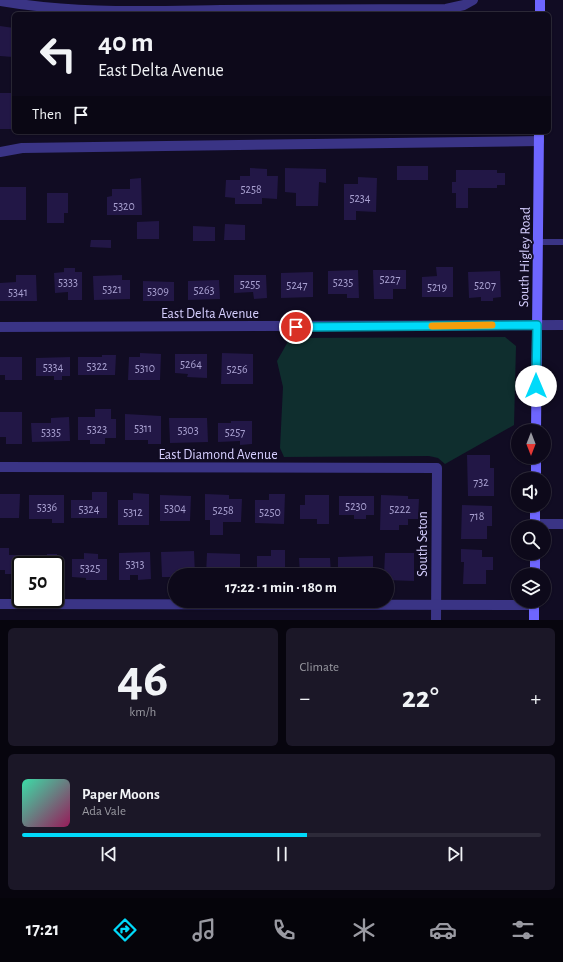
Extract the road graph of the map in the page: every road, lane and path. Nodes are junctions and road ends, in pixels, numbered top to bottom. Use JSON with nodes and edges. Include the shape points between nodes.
{"nodes":[{"id":1,"x":473,"y":0,"type":"edge"},
{"id":2,"x":540,"y":0,"type":"edge"},
{"id":3,"x":0,"y":1,"type":"edge"},
{"id":4,"x":308,"y":4,"type":"edge"},
{"id":5,"x":540,"y":12,"type":"edge"},
{"id":6,"x":539,"y":136,"type":"edge"},
{"id":7,"x":0,"y":152,"type":"edge"},
{"id":8,"x":538,"y":242,"type":"junction"},
{"id":9,"x":563,"y":242,"type":"edge"},
{"id":10,"x":537,"y":325,"type":"junction"},
{"id":11,"x":563,"y":325,"type":"edge"},
{"id":12,"x":0,"y":327,"type":"edge"},
{"id":13,"x":536,"y":424,"type":"edge"},
{"id":14,"x":0,"y":467,"type":"edge"},
{"id":15,"x":437,"y":468,"type":"joint"},
{"id":16,"x":563,"y":524,"type":"edge"},
{"id":17,"x":551,"y":525,"type":"edge"},
{"id":18,"x":511,"y":603,"type":"edge"},
{"id":19,"x":0,"y":604,"type":"edge"},
{"id":20,"x":436,"y":604,"type":"junction"},
{"id":21,"x":534,"y":608,"type":"edge"},
{"id":22,"x":436,"y":620,"type":"edge"},
{"id":23,"x":534,"y":620,"type":"edge"}],
"edges":[{"from":1,"to":4,"type":"street","via":[[446,9]]},
{"from":2,"to":5,"type":"main road"},
{"from":3,"to":4,"type":"street","via":[[83,11]]},
{"from":6,"to":7,"type":"street","via":[[22,148]]},
{"from":6,"to":8,"type":"main road","name":"South Higley Road"},
{"from":8,"to":9,"type":"lane"},
{"from":8,"to":10,"type":"main road","name":"South Higley Road"},
{"from":10,"to":11,"type":"street","name":"East Delta Avenue"},
{"from":10,"to":12,"type":"street","name":"East Delta Avenue"},
{"from":10,"to":13,"type":"main road","name":"South Higley Road"},
{"from":14,"to":15,"type":"street","name":"East Diamond Avenue"},
{"from":15,"to":20,"type":"street","name":"South Seton"},
{"from":16,"to":17,"type":"street"},
{"from":18,"to":20,"type":"street"},
{"from":19,"to":20,"type":"street"},
{"from":20,"to":22,"type":"street","name":"South Seton"},
{"from":21,"to":23,"type":"main road"}]}
